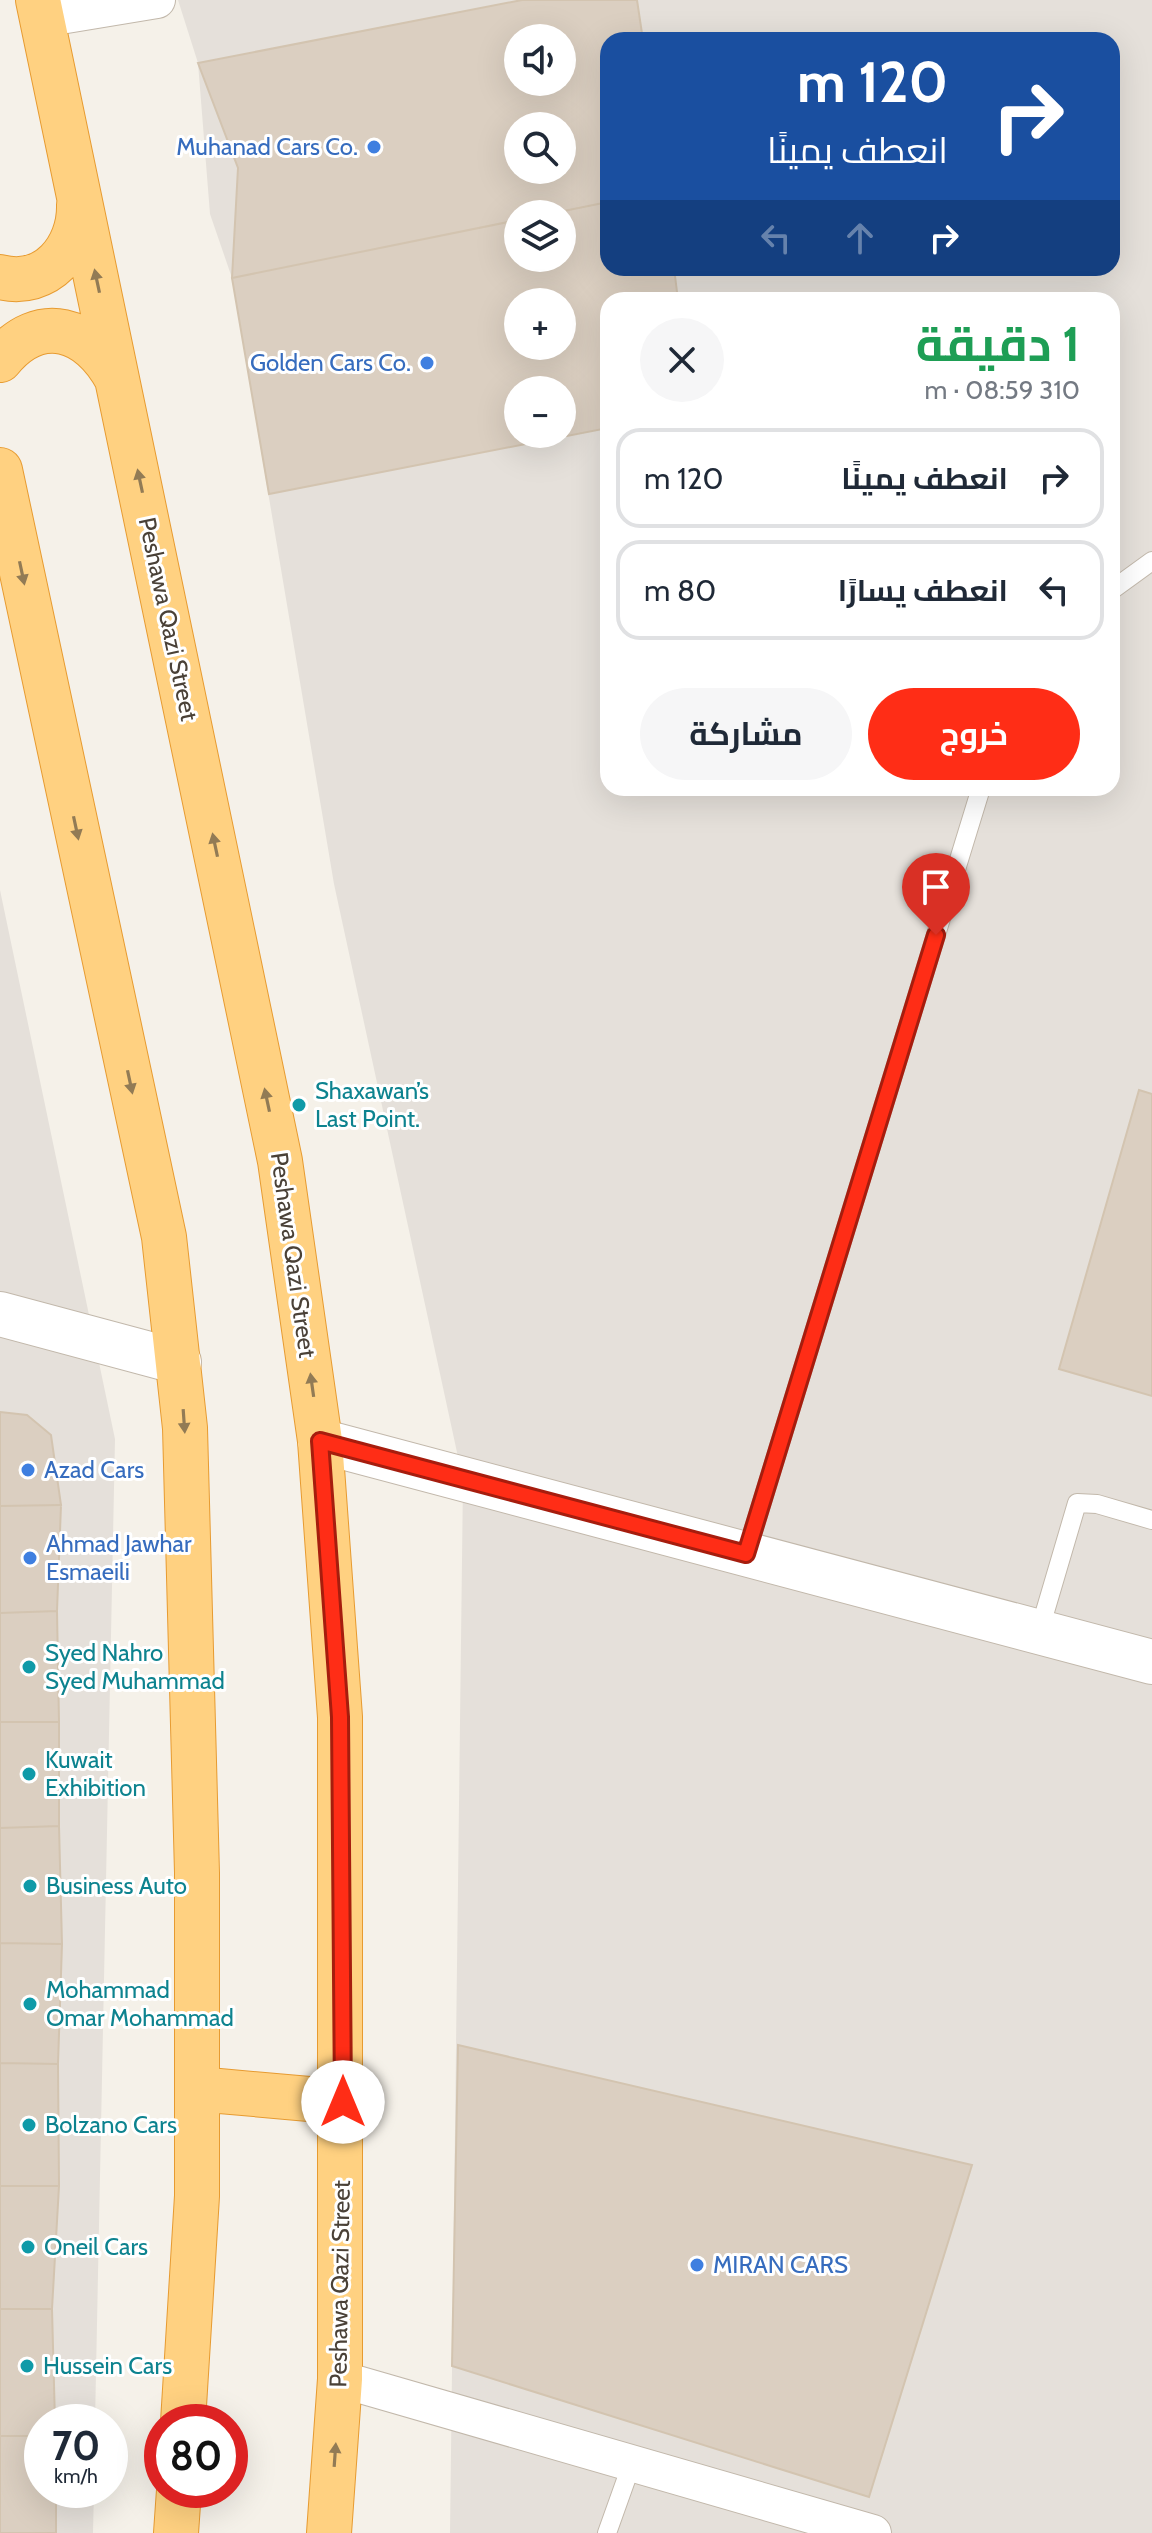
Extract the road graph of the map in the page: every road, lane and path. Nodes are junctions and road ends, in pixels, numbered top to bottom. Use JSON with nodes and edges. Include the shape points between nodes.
{"nodes":[{"id":1,"x":157,"y":0,"type":"edge"},
{"id":2,"x":40,"y":9,"type":"edge"},
{"id":3,"x":78,"y":191,"type":"junction"},
{"id":4,"x":0,"y":277,"type":"edge"},
{"id":5,"x":0,"y":360,"type":"edge"},
{"id":6,"x":120,"y":385,"type":"junction"},
{"id":7,"x":0,"y":470,"type":"edge"},
{"id":8,"x":1152,"y":561,"type":"edge"},
{"id":9,"x":1120,"y":584,"type":"edge"},
{"id":10,"x":979,"y":796,"type":"edge"},
{"id":11,"x":0,"y":1314,"type":"edge"},
{"id":12,"x":179,"y":1362,"type":"junction"},
{"id":13,"x":320,"y":1441,"type":"junction"},
{"id":14,"x":1152,"y":1520,"type":"edge"},
{"id":15,"x":746,"y":1554,"type":"junction"},
{"id":16,"x":1039,"y":1632,"type":"junction"},
{"id":17,"x":1152,"y":1662,"type":"edge"},
{"id":18,"x":197,"y":2089,"type":"junction"},
{"id":19,"x":343,"y":2102,"type":"junction"},
{"id":20,"x":340,"y":2379,"type":"junction"},
{"id":21,"x":184,"y":2404,"type":"edge"},
{"id":22,"x":632,"y":2463,"type":"junction"},
{"id":23,"x":178,"y":2508,"type":"edge"},
{"id":24,"x":176,"y":2533,"type":"edge"},
{"id":25,"x":329,"y":2533,"type":"edge"},
{"id":26,"x":607,"y":2533,"type":"edge"},
{"id":27,"x":873,"y":2533,"type":"edge"}],
"edges":[{"from":1,"to":2,"type":"street"},
{"from":2,"to":3,"type":"highway","name":"Peshawa Qazi Street"},
{"from":3,"to":4,"type":"highway","via":[[75,238],[64,256],[29,278]]},
{"from":6,"to":3,"type":"highway","name":"Peshawa Qazi Street","one_way":true},
{"from":5,"to":6,"type":"highway","via":[[29,336],[50,330],[71,333],[106,357]]},
{"from":13,"to":6,"type":"highway","name":"Peshawa Qazi Street","one_way":true,"via":[[280,1161]]},
{"from":7,"to":12,"type":"highway","one_way":true,"via":[[164,1237]]},
{"from":8,"to":9,"type":"lane"},
{"from":10,"to":15,"type":"lane"},
{"from":11,"to":12,"type":"street"},
{"from":12,"to":18,"type":"highway","one_way":true,"via":[[197,1873]]},
{"from":13,"to":15,"type":"street"},
{"from":13,"to":19,"type":"highway","name":"Peshawa Qazi Street","via":[[340,1717]]},
{"from":14,"to":16,"type":"lane","via":[[1077,1503]]},
{"from":15,"to":16,"type":"street"},
{"from":16,"to":17,"type":"street"},
{"from":18,"to":19,"type":"highway"},
{"from":18,"to":21,"type":"highway","via":[[197,2196]]},
{"from":19,"to":20,"type":"highway","name":"Peshawa Qazi Street"},
{"from":20,"to":22,"type":"street"},
{"from":25,"to":20,"type":"highway","name":"Peshawa Qazi Street","one_way":true},
{"from":22,"to":26,"type":"lane"},
{"from":22,"to":27,"type":"street"},
{"from":23,"to":24,"type":"highway"}]}
